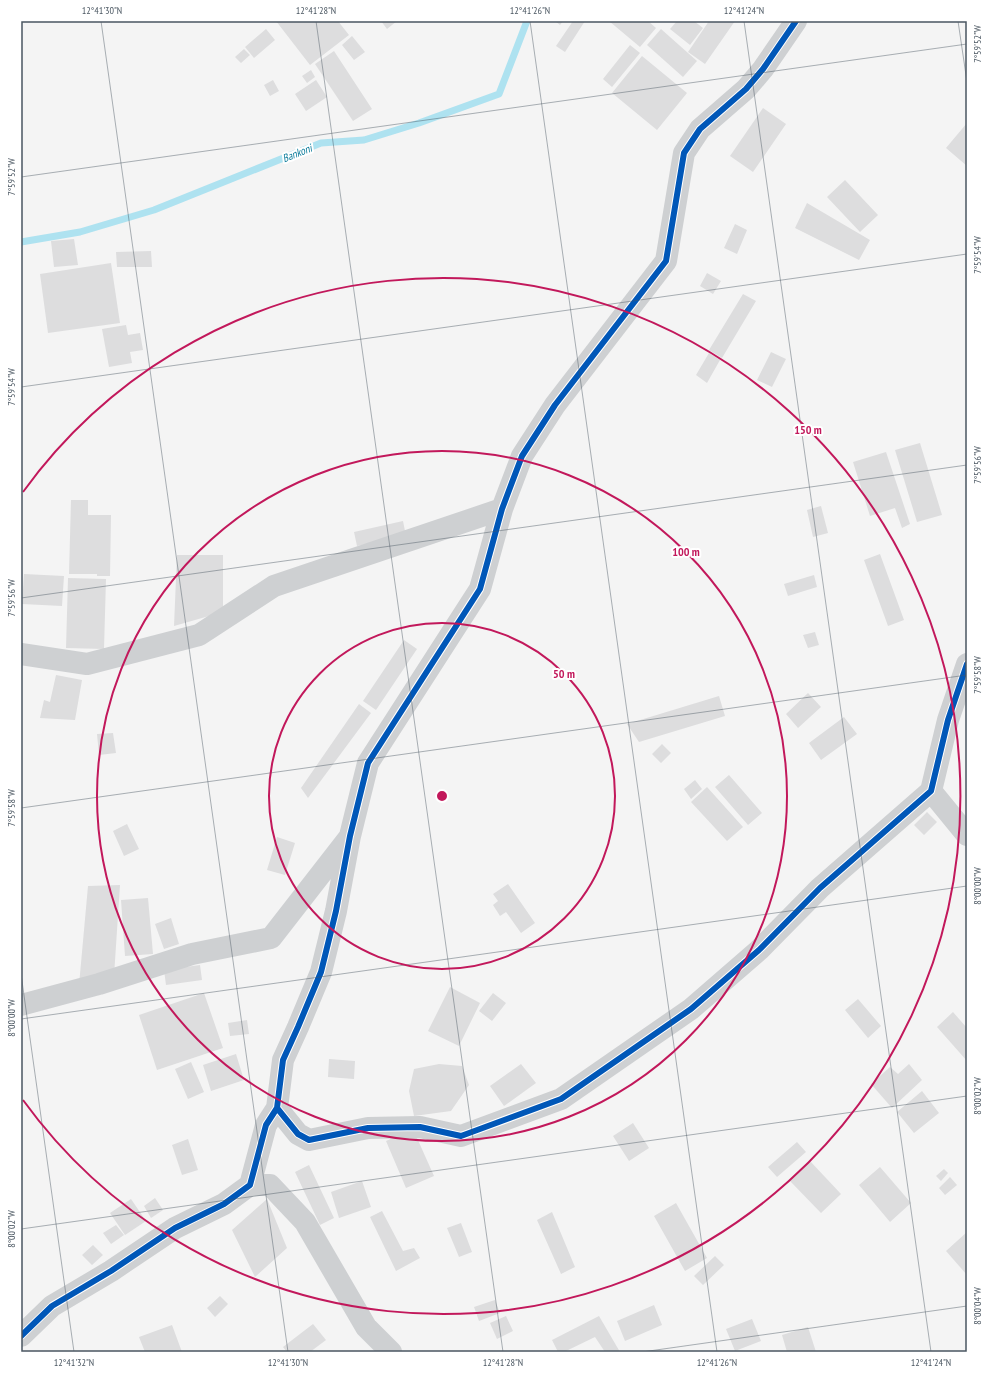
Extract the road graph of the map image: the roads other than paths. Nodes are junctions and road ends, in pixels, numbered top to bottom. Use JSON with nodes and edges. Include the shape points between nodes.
{"nodes":[{"id":1,"x":796,"y":21,"type":"edge"},
{"id":2,"x":502,"y":509,"type":"junction"},
{"id":3,"x":21,"y":654,"type":"edge"},
{"id":4,"x":967,"y":664,"type":"edge"},
{"id":5,"x":931,"y":791,"type":"junction"},
{"id":6,"x":967,"y":835,"type":"edge"},
{"id":7,"x":350,"y":836,"type":"junction"},
{"id":8,"x":21,"y":1005,"type":"edge"},
{"id":9,"x":277,"y":1108,"type":"junction"},
{"id":10,"x":250,"y":1185,"type":"junction"},
{"id":11,"x":21,"y":1336,"type":"edge"},
{"id":12,"x":391,"y":1352,"type":"edge"}],
"edges":[{"from":1,"to":2,"type":"street","via":[[763,69],[746,89],[700,129],[684,153],[666,261],[551,411],[522,456]]},
{"from":2,"to":3,"type":"street","via":[[274,586],[200,635],[87,664]]},
{"from":2,"to":7,"type":"street","via":[[480,589],[368,763]]},
{"from":4,"to":5,"type":"street","via":[[948,720]]},
{"from":5,"to":6,"type":"street"},
{"from":5,"to":9,"type":"street","via":[[820,888],[759,950],[691,1010],[561,1099],[461,1136],[420,1127],[368,1128],[309,1140],[298,1134]]},
{"from":7,"to":8,"type":"street","via":[[271,938],[192,954],[99,984]]},
{"from":7,"to":9,"type":"street","via":[[321,972],[283,1060]]},
{"from":9,"to":10,"type":"street","via":[[266,1125]]},
{"from":10,"to":11,"type":"street","via":[[224,1204],[175,1228],[112,1271],[52,1306]]},
{"from":10,"to":12,"type":"street","via":[[270,1185],[306,1222],[366,1327]]}]}
